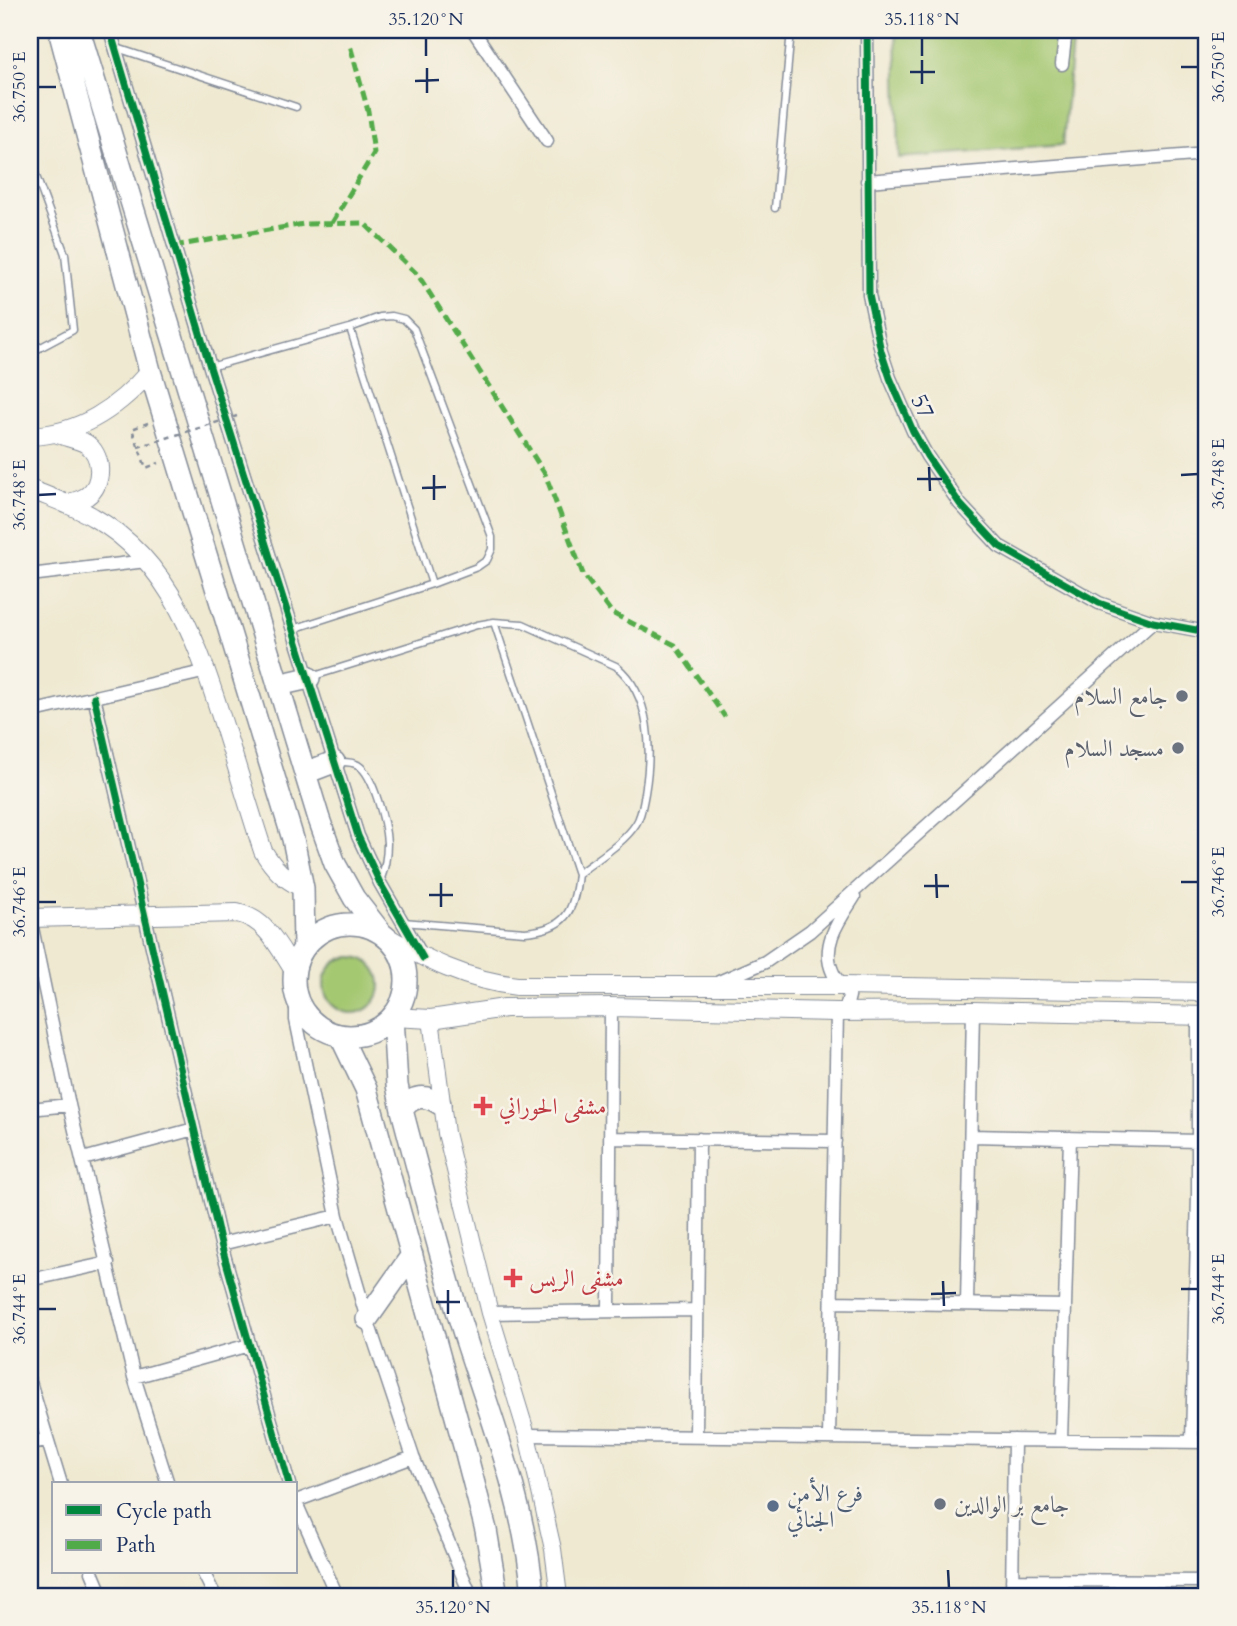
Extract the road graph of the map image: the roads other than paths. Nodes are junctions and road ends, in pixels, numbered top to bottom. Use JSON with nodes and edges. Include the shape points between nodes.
{"nodes":[{"id":1,"x":59,"y":30,"type":"edge"},
{"id":2,"x":79,"y":30,"type":"edge"},
{"id":3,"x":110,"y":30,"type":"edge"},
{"id":4,"x":473,"y":30,"type":"edge"},
{"id":5,"x":791,"y":30,"type":"edge"},
{"id":6,"x":867,"y":30,"type":"edge"},
{"id":7,"x":1066,"y":30,"type":"edge"},
{"id":8,"x":117,"y":48,"type":"junction"},
{"id":9,"x":1062,"y":64,"type":"dead end"},
{"id":10,"x":296,"y":107,"type":"dead end"},
{"id":11,"x":547,"y":141,"type":"dead end"},
{"id":12,"x":1207,"y":154,"type":"edge"},
{"id":13,"x":30,"y":160,"type":"edge"},
{"id":14,"x":867,"y":181,"type":"junction"},
{"id":15,"x":775,"y":208,"type":"dead end"},
{"id":16,"x":350,"y":328,"type":"junction"},
{"id":17,"x":30,"y":354,"type":"edge"},
{"id":18,"x":211,"y":367,"type":"junction"},
{"id":19,"x":150,"y":371,"type":"junction"},
{"id":20,"x":58,"y":434,"type":"junction"},
{"id":21,"x":30,"y":436,"type":"edge"},
{"id":22,"x":30,"y":489,"type":"edge"},
{"id":23,"x":66,"y":504,"type":"junction"},
{"id":24,"x":146,"y":561,"type":"junction"},
{"id":25,"x":30,"y":575,"type":"edge"},
{"id":26,"x":432,"y":584,"type":"junction"},
{"id":27,"x":494,"y":622,"type":"junction"},
{"id":28,"x":1153,"y":622,"type":"junction"},
{"id":29,"x":293,"y":629,"type":"junction"},
{"id":30,"x":1207,"y":632,"type":"edge"},
{"id":31,"x":207,"y":671,"type":"junction"},
{"id":32,"x":309,"y":678,"type":"junction"},
{"id":33,"x":278,"y":685,"type":"junction"},
{"id":34,"x":94,"y":697,"type":"junction"},
{"id":35,"x":30,"y":712,"type":"edge"},
{"id":36,"x":334,"y":762,"type":"junction"},
{"id":37,"x":305,"y":773,"type":"junction"},
{"id":38,"x":578,"y":874,"type":"junction"},
{"id":39,"x":380,"y":883,"type":"junction"},
{"id":40,"x":861,"y":885,"type":"junction"},
{"id":41,"x":303,"y":888,"type":"junction"},
{"id":42,"x":146,"y":915,"type":"junction"},
{"id":43,"x":30,"y":918,"type":"edge"},
{"id":44,"x":403,"y":922,"type":"junction"},
{"id":45,"x":382,"y":934,"type":"junction"},
{"id":46,"x":304,"y":948,"type":"junction"},
{"id":47,"x":423,"y":958,"type":"junction"},
{"id":48,"x":295,"y":972,"type":"junction"},
{"id":49,"x":711,"y":985,"type":"junction"},
{"id":50,"x":842,"y":986,"type":"junction"},
{"id":51,"x":1207,"y":992,"type":"edge"},
{"id":52,"x":296,"y":996,"type":"junction"},
{"id":53,"x":611,"y":1007,"type":"junction"},
{"id":54,"x":973,"y":1011,"type":"junction"},
{"id":55,"x":837,"y":1012,"type":"junction"},
{"id":56,"x":1203,"y":1016,"type":"edge"},
{"id":57,"x":393,"y":1017,"type":"junction"},
{"id":58,"x":431,"y":1019,"type":"junction"},
{"id":59,"x":340,"y":1035,"type":"junction"},
{"id":60,"x":440,"y":1104,"type":"junction"},
{"id":61,"x":69,"y":1105,"type":"junction"},
{"id":62,"x":30,"y":1109,"type":"edge"},
{"id":63,"x":402,"y":1110,"type":"junction"},
{"id":64,"x":194,"y":1129,"type":"junction"},
{"id":65,"x":971,"y":1136,"type":"junction"},
{"id":66,"x":610,"y":1138,"type":"junction"},
{"id":67,"x":1070,"y":1138,"type":"junction"},
{"id":68,"x":699,"y":1139,"type":"junction"},
{"id":69,"x":835,"y":1141,"type":"junction"},
{"id":70,"x":1198,"y":1141,"type":"junction"},
{"id":71,"x":82,"y":1159,"type":"junction"},
{"id":72,"x":1203,"y":1194,"type":"edge"},
{"id":73,"x":337,"y":1216,"type":"junction"},
{"id":74,"x":221,"y":1244,"type":"junction"},
{"id":75,"x":412,"y":1255,"type":"junction"},
{"id":76,"x":108,"y":1263,"type":"junction"},
{"id":77,"x":30,"y":1280,"type":"edge"},
{"id":78,"x":832,"y":1302,"type":"junction"},
{"id":79,"x":967,"y":1304,"type":"junction"},
{"id":80,"x":1065,"y":1306,"type":"junction"},
{"id":81,"x":697,"y":1310,"type":"junction"},
{"id":82,"x":609,"y":1311,"type":"junction"},
{"id":83,"x":490,"y":1313,"type":"junction"},
{"id":84,"x":367,"y":1319,"type":"junction"},
{"id":85,"x":249,"y":1345,"type":"junction"},
{"id":86,"x":134,"y":1377,"type":"junction"},
{"id":87,"x":30,"y":1382,"type":"edge"},
{"id":88,"x":527,"y":1435,"type":"junction"},
{"id":89,"x":696,"y":1436,"type":"junction"},
{"id":90,"x":829,"y":1438,"type":"junction"},
{"id":91,"x":46,"y":1440,"type":"junction"},
{"id":92,"x":1014,"y":1440,"type":"junction"},
{"id":93,"x":1061,"y":1440,"type":"junction"},
{"id":94,"x":1192,"y":1442,"type":"junction"},
{"id":95,"x":1207,"y":1442,"type":"edge"},
{"id":96,"x":30,"y":1443,"type":"edge"},
{"id":97,"x":413,"y":1457,"type":"junction"},
{"id":98,"x":60,"y":1482,"type":"edge"},
{"id":99,"x":167,"y":1482,"type":"edge"},
{"id":100,"x":288,"y":1482,"type":"edge"},
{"id":101,"x":298,"y":1501,"type":"edge"},
{"id":102,"x":298,"y":1507,"type":"edge"},
{"id":103,"x":95,"y":1574,"type":"edge"},
{"id":104,"x":204,"y":1574,"type":"edge"},
{"id":105,"x":1012,"y":1580,"type":"junction"},
{"id":106,"x":1149,"y":1581,"type":"junction"},
{"id":107,"x":1207,"y":1581,"type":"edge"},
{"id":108,"x":102,"y":1596,"type":"edge"},
{"id":109,"x":215,"y":1596,"type":"edge"},
{"id":110,"x":337,"y":1596,"type":"edge"},
{"id":111,"x":471,"y":1596,"type":"edge"},
{"id":112,"x":497,"y":1596,"type":"edge"},
{"id":113,"x":533,"y":1596,"type":"edge"},
{"id":114,"x":559,"y":1596,"type":"edge"},
{"id":115,"x":1012,"y":1596,"type":"edge"},
{"id":116,"x":1149,"y":1596,"type":"edge"}],
"edges":[{"from":1,"to":19,"type":"main road"},
{"from":2,"to":33,"type":"main road"},
{"from":3,"to":8,"type":"street"},
{"from":4,"to":11,"type":"street"},
{"from":5,"to":15,"type":"lane"},
{"from":6,"to":14,"type":"street","name":"57"},
{"from":7,"to":9,"type":"street"},
{"from":8,"to":10,"type":"lane"},
{"from":8,"to":18,"type":"street"},
{"from":12,"to":14,"type":"street"},
{"from":13,"to":17,"type":"lane","via":[[65,254],[73,330]]},
{"from":14,"to":28,"type":"street","name":"57","via":[[869,295],[874,323],[901,405],[937,472],[999,546],[1099,603]]},
{"from":16,"to":18,"type":"lane"},
{"from":16,"to":26,"type":"lane"},
{"from":16,"to":26,"type":"lane","via":[[392,316],[414,328],[492,537],[487,560]]},
{"from":18,"to":29,"type":"street"},
{"from":19,"to":20,"type":"main road","via":[[110,410]]},
{"from":19,"to":41,"type":"main road","via":[[277,780]]},
{"from":20,"to":21,"type":"main road"},
{"from":20,"to":23,"type":"main road","via":[[92,450],[99,470],[93,490]]},
{"from":22,"to":23,"type":"main road"},
{"from":23,"to":24,"type":"main road","via":[[95,517]]},
{"from":24,"to":25,"type":"street"},
{"from":24,"to":31,"type":"main road","via":[[183,612]]},
{"from":26,"to":29,"type":"lane"},
{"from":27,"to":32,"type":"lane"},
{"from":27,"to":38,"type":"lane"},
{"from":27,"to":38,"type":"lane","via":[[523,624],[547,633],[616,666],[635,687],[650,748],[642,808],[626,835]]},
{"from":28,"to":30,"type":"street","name":"57"},
{"from":28,"to":40,"type":"street"},
{"from":29,"to":32,"type":"street"},
{"from":31,"to":34,"type":"street"},
{"from":31,"to":41,"type":"main road","via":[[263,851],[273,868]]},
{"from":32,"to":33,"type":"main road"},
{"from":32,"to":36,"type":"street"},
{"from":33,"to":37,"type":"main road"},
{"from":34,"to":35,"type":"street"},
{"from":34,"to":42,"type":"street"},
{"from":36,"to":37,"type":"main road"},
{"from":36,"to":39,"type":"street","via":[[358,836]]},
{"from":36,"to":39,"type":"lane","via":[[358,765],[371,783],[387,840]]},
{"from":37,"to":45,"type":"main road","via":[[335,864]]},
{"from":38,"to":44,"type":"lane","via":[[570,912],[541,931]]},
{"from":39,"to":44,"type":"street"},
{"from":40,"to":49,"type":"street","via":[[781,953]]},
{"from":40,"to":50,"type":"street","via":[[835,927],[829,947],[832,971]]},
{"from":41,"to":46,"type":"main road"},
{"from":42,"to":43,"type":"main road"},
{"from":42,"to":48,"type":"main road","via":[[250,915],[269,932]]},
{"from":42,"to":64,"type":"street"},
{"from":43,"to":61,"type":"street"},
{"from":44,"to":47,"type":"street"},
{"from":45,"to":46,"type":"main road","via":[[366,926],[332,927]]},
{"from":45,"to":47,"type":"main road"},
{"from":45,"to":57,"type":"main road","via":[[396,947],[404,964],[406,982]]},
{"from":46,"to":48,"type":"main road"},
{"from":47,"to":49,"type":"main road","via":[[468,977],[517,986]]},
{"from":48,"to":52,"type":"main road"},
{"from":49,"to":50,"type":"main road"},
{"from":50,"to":51,"type":"main road"},
{"from":50,"to":55,"type":"street","via":[[849,1002]]},
{"from":52,"to":59,"type":"main road","via":[[312,1022]]},
{"from":52,"to":73,"type":"street","via":[[296,1020]]},
{"from":53,"to":55,"type":"main road"},
{"from":53,"to":58,"type":"main road","via":[[505,1008]]},
{"from":53,"to":66,"type":"street"},
{"from":54,"to":55,"type":"main road"},
{"from":54,"to":56,"type":"main road"},
{"from":54,"to":65,"type":"street"},
{"from":55,"to":69,"type":"street"},
{"from":56,"to":70,"type":"street"},
{"from":57,"to":58,"type":"main road"},
{"from":57,"to":59,"type":"main road","via":[[369,1033]]},
{"from":57,"to":63,"type":"main road"},
{"from":58,"to":60,"type":"street"},
{"from":59,"to":75,"type":"main road","via":[[366,1089]]},
{"from":60,"to":63,"type":"main road","via":[[416,1098]]},
{"from":60,"to":83,"type":"street"},
{"from":61,"to":62,"type":"street"},
{"from":61,"to":71,"type":"street"},
{"from":63,"to":113,"type":"main road","via":[[442,1259],[509,1469]]},
{"from":64,"to":71,"type":"street"},
{"from":64,"to":74,"type":"street"},
{"from":65,"to":67,"type":"street"},
{"from":65,"to":79,"type":"street"},
{"from":66,"to":68,"type":"street"},
{"from":66,"to":82,"type":"street"},
{"from":67,"to":70,"type":"street"},
{"from":67,"to":80,"type":"street"},
{"from":68,"to":69,"type":"street"},
{"from":68,"to":81,"type":"street"},
{"from":69,"to":78,"type":"street"},
{"from":70,"to":72,"type":"street"},
{"from":71,"to":76,"type":"street"},
{"from":72,"to":94,"type":"street"},
{"from":73,"to":74,"type":"street"},
{"from":73,"to":84,"type":"street"},
{"from":74,"to":85,"type":"street"},
{"from":75,"to":84,"type":"main road"},
{"from":75,"to":112,"type":"main road","via":[[476,1492]]},
{"from":76,"to":77,"type":"street"},
{"from":76,"to":86,"type":"street"},
{"from":78,"to":79,"type":"street"},
{"from":78,"to":90,"type":"street"},
{"from":79,"to":80,"type":"street"},
{"from":80,"to":93,"type":"street"},
{"from":81,"to":82,"type":"street"},
{"from":81,"to":89,"type":"street"},
{"from":82,"to":83,"type":"street"},
{"from":83,"to":88,"type":"street"},
{"from":84,"to":97,"type":"street"},
{"from":85,"to":86,"type":"street"},
{"from":85,"to":100,"type":"street"},
{"from":86,"to":99,"type":"street"},
{"from":87,"to":91,"type":"street"},
{"from":88,"to":89,"type":"street"},
{"from":88,"to":114,"type":"street"},
{"from":89,"to":90,"type":"street"},
{"from":90,"to":92,"type":"street"},
{"from":91,"to":96,"type":"street"},
{"from":91,"to":98,"type":"street"},
{"from":92,"to":93,"type":"street"},
{"from":92,"to":105,"type":"street"},
{"from":93,"to":94,"type":"street"},
{"from":94,"to":95,"type":"street"},
{"from":97,"to":101,"type":"street"},
{"from":97,"to":111,"type":"street"},
{"from":102,"to":110,"type":"street"},
{"from":103,"to":108,"type":"street"},
{"from":104,"to":109,"type":"street"},
{"from":105,"to":106,"type":"street"},
{"from":105,"to":115,"type":"street"},
{"from":106,"to":107,"type":"street"},
{"from":106,"to":116,"type":"street"}]}
